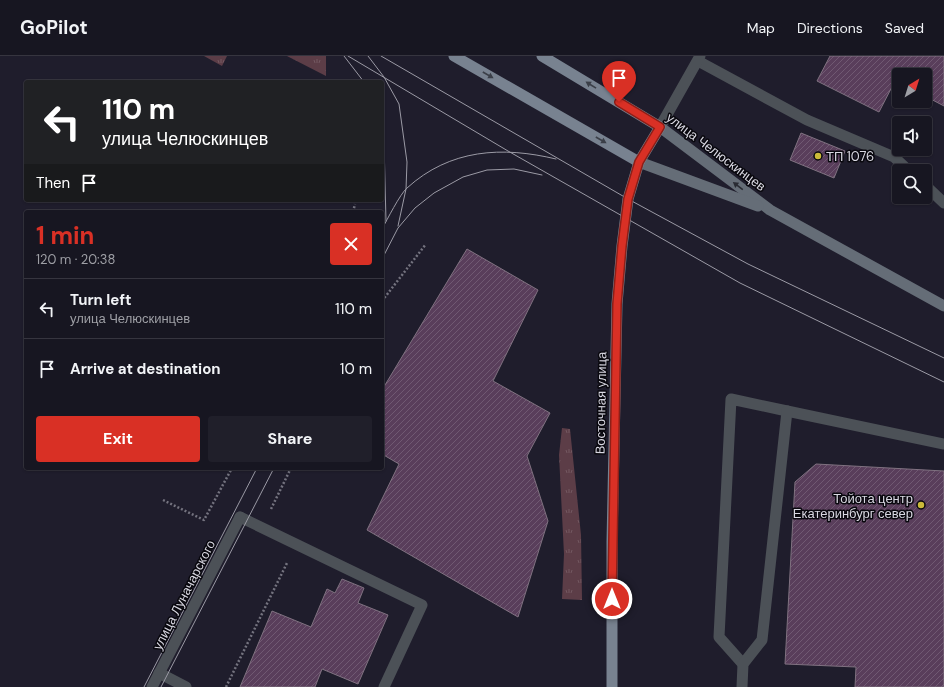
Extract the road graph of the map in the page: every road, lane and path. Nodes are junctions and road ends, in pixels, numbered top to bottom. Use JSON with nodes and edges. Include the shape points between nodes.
{"nodes":[{"id":1,"x":454,"y":56,"type":"edge"},
{"id":2,"x":542,"y":56,"type":"edge"},
{"id":3,"x":699,"y":59,"type":"edge"},
{"id":4,"x":660,"y":127,"type":"junction"},
{"id":5,"x":639,"y":162,"type":"junction"},
{"id":6,"x":902,"y":164,"type":"edge"},
{"id":7,"x":932,"y":192,"type":"edge"},
{"id":8,"x":944,"y":203,"type":"edge"},
{"id":9,"x":356,"y":204,"type":"dead end"},
{"id":10,"x":354,"y":210,"type":"edge"},
{"id":11,"x":770,"y":210,"type":"junction"},
{"id":12,"x":426,"y":244,"type":"dead end"},
{"id":13,"x":384,"y":298,"type":"edge"},
{"id":14,"x":944,"y":306,"type":"edge"},
{"id":15,"x":787,"y":411,"type":"junction"},
{"id":16,"x":944,"y":444,"type":"edge"},
{"id":17,"x":231,"y":470,"type":"edge"},
{"id":18,"x":290,"y":470,"type":"edge"},
{"id":19,"x":163,"y":500,"type":"dead end"},
{"id":20,"x":269,"y":512,"type":"dead end"},
{"id":21,"x":296,"y":544,"type":"junction"},
{"id":22,"x":743,"y":664,"type":"junction"},
{"id":23,"x":159,"y":673,"type":"junction"},
{"id":24,"x":152,"y":687,"type":"edge"},
{"id":25,"x":186,"y":687,"type":"edge"},
{"id":26,"x":226,"y":687,"type":"edge"},
{"id":27,"x":384,"y":687,"type":"edge"},
{"id":28,"x":612,"y":687,"type":"edge"},
{"id":29,"x":742,"y":687,"type":"edge"}],
"edges":[{"from":1,"to":5,"type":"main road","name":"улица Челюскинцев","one_way":true},
{"from":4,"to":2,"type":"main road","name":"улица Челюскинцев","one_way":true},
{"from":3,"to":4,"type":"street"},
{"from":3,"to":6,"type":"street","via":[[807,120],[894,157]]},
{"from":4,"to":5,"type":"main road","name":"Восточная улица"},
{"from":11,"to":4,"type":"main road","name":"улица Челюскинцев","one_way":true},
{"from":5,"to":11,"type":"main road","name":"улица Челюскинцев"},
{"from":5,"to":28,"type":"main road","name":"Восточная улица","via":[[625,218],[617,304]]},
{"from":7,"to":8,"type":"street"},
{"from":9,"to":10,"type":"path"},
{"from":11,"to":14,"type":"main road","name":"улица Челюскинцев"},
{"from":12,"to":13,"type":"path"},
{"from":15,"to":16,"type":"street"},
{"from":15,"to":22,"type":"street","via":[[762,640]]},
{"from":15,"to":22,"type":"street","via":[[731,399],[719,637]]},
{"from":17,"to":19,"type":"path","via":[[204,520]]},
{"from":18,"to":20,"type":"path"},
{"from":21,"to":23,"type":"street","name":"улица Луначарского","via":[[240,517]]},
{"from":21,"to":26,"type":"path"},
{"from":21,"to":27,"type":"street","via":[[422,605]]},
{"from":22,"to":29,"type":"street"},
{"from":23,"to":24,"type":"street","name":"улица Луначарского"},
{"from":23,"to":25,"type":"street"}]}
